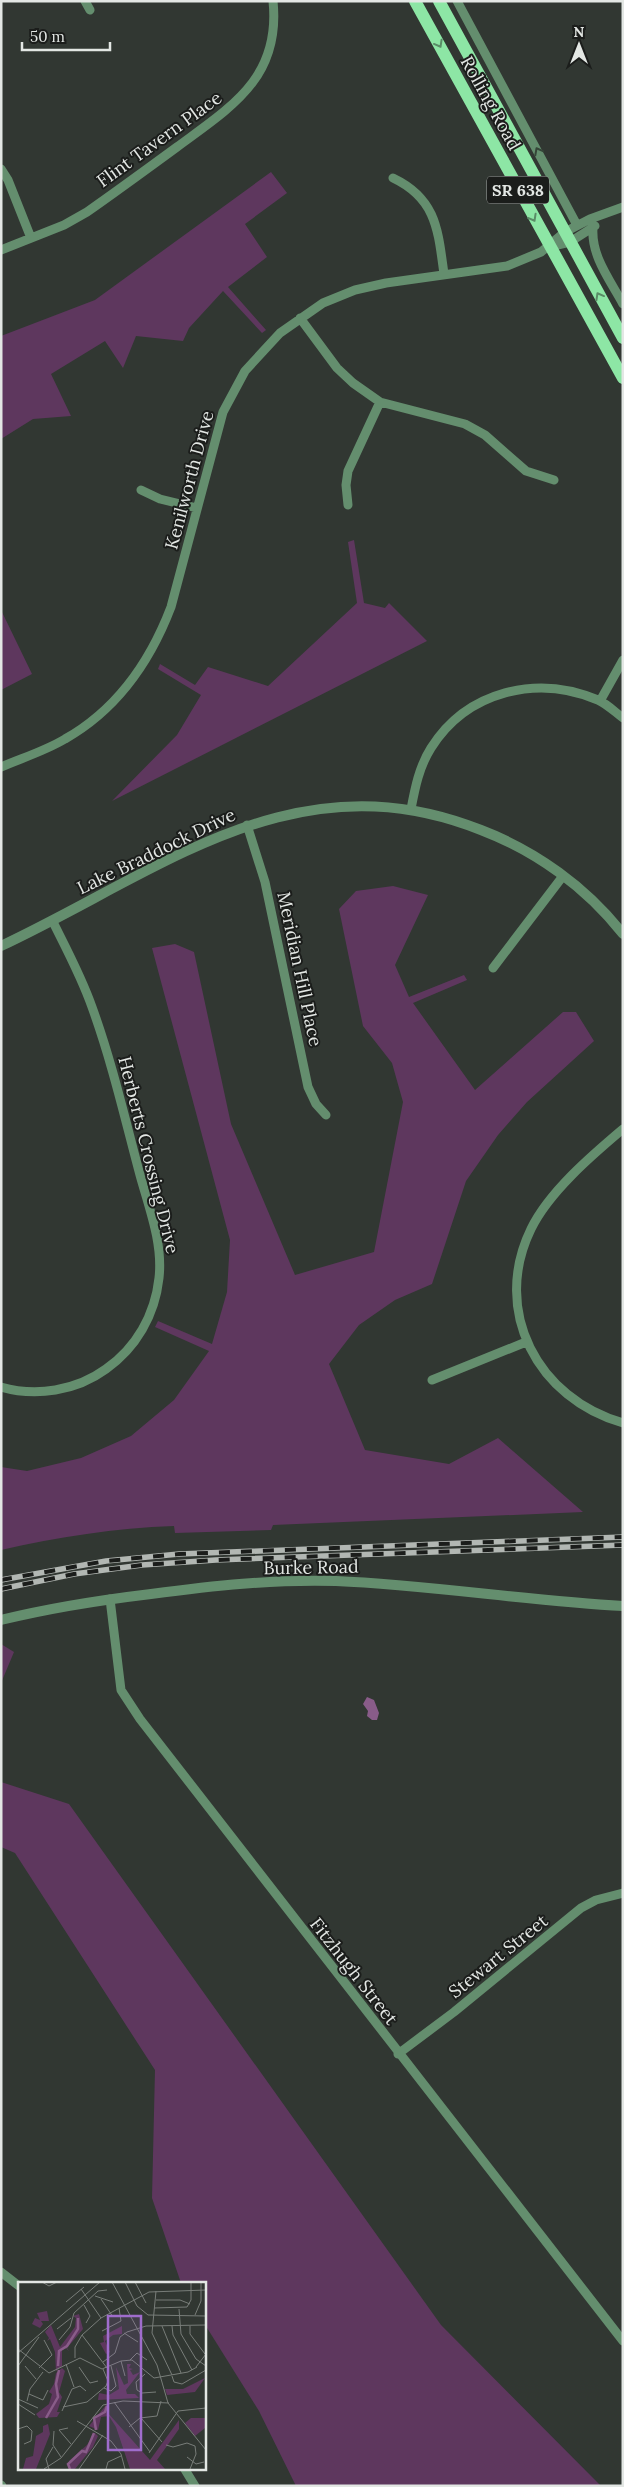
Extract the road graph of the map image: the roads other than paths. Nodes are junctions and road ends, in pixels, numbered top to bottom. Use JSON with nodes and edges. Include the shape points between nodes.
{"nodes":[{"id":1,"x":85,"y":1,"type":"edge"},
{"id":2,"x":273,"y":1,"type":"edge"},
{"id":3,"x":416,"y":1,"type":"edge"},
{"id":4,"x":439,"y":1,"type":"edge"},
{"id":5,"x":457,"y":1,"type":"edge"},
{"id":6,"x":90,"y":10,"type":"dead end"},
{"id":7,"x":1,"y":169,"type":"edge"},
{"id":8,"x":394,"y":178,"type":"dead end"},
{"id":9,"x":623,"y":208,"type":"edge"},
{"id":10,"x":608,"y":214,"type":"junction"},
{"id":11,"x":577,"y":225,"type":"junction"},
{"id":12,"x":593,"y":228,"type":"junction"},
{"id":13,"x":568,"y":237,"type":"junction"},
{"id":14,"x":31,"y":238,"type":"junction"},
{"id":15,"x":549,"y":247,"type":"junction"},
{"id":16,"x":1,"y":250,"type":"edge"},
{"id":17,"x":444,"y":274,"type":"junction"},
{"id":18,"x":623,"y":304,"type":"edge"},
{"id":19,"x":300,"y":318,"type":"junction"},
{"id":20,"x":623,"y":338,"type":"edge"},
{"id":21,"x":623,"y":378,"type":"edge"},
{"id":22,"x":380,"y":402,"type":"junction"},
{"id":23,"x":554,"y":480,"type":"dead end"},
{"id":24,"x":141,"y":490,"type":"dead end"},
{"id":25,"x":348,"y":505,"type":"dead end"},
{"id":26,"x":197,"y":508,"type":"junction"},
{"id":27,"x":623,"y":660,"type":"edge"},
{"id":28,"x":600,"y":701,"type":"junction"},
{"id":29,"x":623,"y":718,"type":"edge"},
{"id":30,"x":1,"y":767,"type":"edge"},
{"id":31,"x":411,"y":809,"type":"junction"},
{"id":32,"x":247,"y":825,"type":"junction"},
{"id":33,"x":563,"y":876,"type":"junction"},
{"id":34,"x":53,"y":922,"type":"junction"},
{"id":35,"x":623,"y":934,"type":"edge"},
{"id":36,"x":1,"y":946,"type":"edge"},
{"id":37,"x":493,"y":968,"type":"dead end"},
{"id":38,"x":326,"y":1115,"type":"dead end"},
{"id":39,"x":623,"y":1129,"type":"edge"},
{"id":40,"x":526,"y":1342,"type":"junction"},
{"id":41,"x":432,"y":1380,"type":"dead end"},
{"id":42,"x":1,"y":1387,"type":"edge"},
{"id":43,"x":623,"y":1423,"type":"edge"},
{"id":44,"x":110,"y":1599,"type":"junction"},
{"id":45,"x":623,"y":1606,"type":"edge"},
{"id":46,"x":1,"y":1620,"type":"edge"},
{"id":47,"x":622,"y":1895,"type":"edge"},
{"id":48,"x":398,"y":2054,"type":"junction"},
{"id":49,"x":1,"y":2272,"type":"edge"},
{"id":50,"x":18,"y":2285,"type":"edge"},
{"id":51,"x":623,"y":2341,"type":"edge"},
{"id":52,"x":185,"y":2470,"type":"edge"},
{"id":53,"x":195,"y":2486,"type":"edge"}],
"edges":[{"from":1,"to":6,"type":"street"},
{"from":2,"to":14,"type":"street","name":"Flint Tavern Place","via":[[274,20],[268,55],[245,94],[87,212]]},
{"from":3,"to":15,"type":"main road","name":"Rolling Road","number":"SR 638","one_way":true},
{"from":4,"to":13,"type":"main road","name":"Rolling Road","number":"SR 638"},
{"from":11,"to":5,"type":"street","name":"Rolling Road","one_way":true},
{"from":7,"to":14,"type":"street"},
{"from":8,"to":17,"type":"street","via":[[416,191],[432,213]]},
{"from":9,"to":10,"type":"street","name":"Kenilworth Drive"},
{"from":10,"to":11,"type":"street","name":"Kenilworth Drive"},
{"from":10,"to":12,"type":"street","name":"Kenilworth Drive"},
{"from":11,"to":13,"type":"street","name":"Kenilworth Drive"},
{"from":12,"to":13,"type":"street","name":"Kenilworth Drive"},
{"from":12,"to":18,"type":"street","via":[[596,255]]},
{"from":13,"to":15,"type":"street","name":"Kenilworth Drive"},
{"from":20,"to":13,"type":"main road","name":"Rolling Road","number":"SR 638","one_way":true},
{"from":14,"to":16,"type":"street","name":"Flint Tavern Place"},
{"from":15,"to":17,"type":"street","name":"Kenilworth Drive","via":[[507,266]]},
{"from":15,"to":21,"type":"main road","name":"Rolling Road","number":"SR 638"},
{"from":17,"to":19,"type":"street","name":"Kenilworth Drive","via":[[356,290],[323,303]]},
{"from":19,"to":22,"type":"street","via":[[337,368]]},
{"from":19,"to":26,"type":"street","name":"Kenilworth Drive","via":[[263,349],[231,394],[216,434]]},
{"from":22,"to":23,"type":"street","via":[[465,424],[485,436],[526,472]]},
{"from":22,"to":25,"type":"street","via":[[348,471]]},
{"from":24,"to":26,"type":"street","via":[[160,499]]},
{"from":26,"to":30,"type":"street","name":"Kenilworth Drive","via":[[171,607],[160,636],[129,686],[81,729]]},
{"from":27,"to":28,"type":"street"},
{"from":28,"to":29,"type":"street"},
{"from":28,"to":31,"type":"street","via":[[571,691],[536,687],[504,692],[476,704],[450,724],[431,749],[417,778]]},
{"from":31,"to":32,"type":"street","name":"Lake Braddock Drive","via":[[352,805],[294,812]]},
{"from":31,"to":33,"type":"street","name":"Lake Braddock Drive","via":[[494,835],[536,856]]},
{"from":32,"to":34,"type":"street","name":"Lake Braddock Drive","via":[[202,844]]},
{"from":32,"to":38,"type":"street","name":"Meridian Hill Place","via":[[265,882],[308,1087]]},
{"from":33,"to":35,"type":"street","name":"Lake Braddock Drive","via":[[598,905]]},
{"from":33,"to":37,"type":"street"},
{"from":34,"to":36,"type":"street","name":"Lake Braddock Drive"},
{"from":34,"to":42,"type":"street","name":"Herberts Crossing Drive","via":[[105,1042],[156,1235],[159,1276],[148,1321],[127,1351],[108,1368],[86,1381],[52,1390],[34,1392]]},
{"from":39,"to":40,"type":"street","via":[[557,1191],[531,1229],[521,1258],[517,1284],[518,1310]]},
{"from":40,"to":41,"type":"street"},
{"from":40,"to":43,"type":"street","via":[[540,1366],[568,1396],[597,1415]]},
{"from":44,"to":45,"type":"street","name":"Burke Road","via":[[221,1586],[334,1581]]},
{"from":44,"to":46,"type":"street","name":"Burke Road"},
{"from":44,"to":48,"type":"street","name":"Fitzhugh Street","via":[[124,1696]]},
{"from":47,"to":48,"type":"street","name":"Stewart Street","via":[[596,1900],[581,1908]]},
{"from":48,"to":51,"type":"street","name":"Fitzhugh Street"},
{"from":49,"to":50,"type":"street"},
{"from":52,"to":53,"type":"street"}]}
